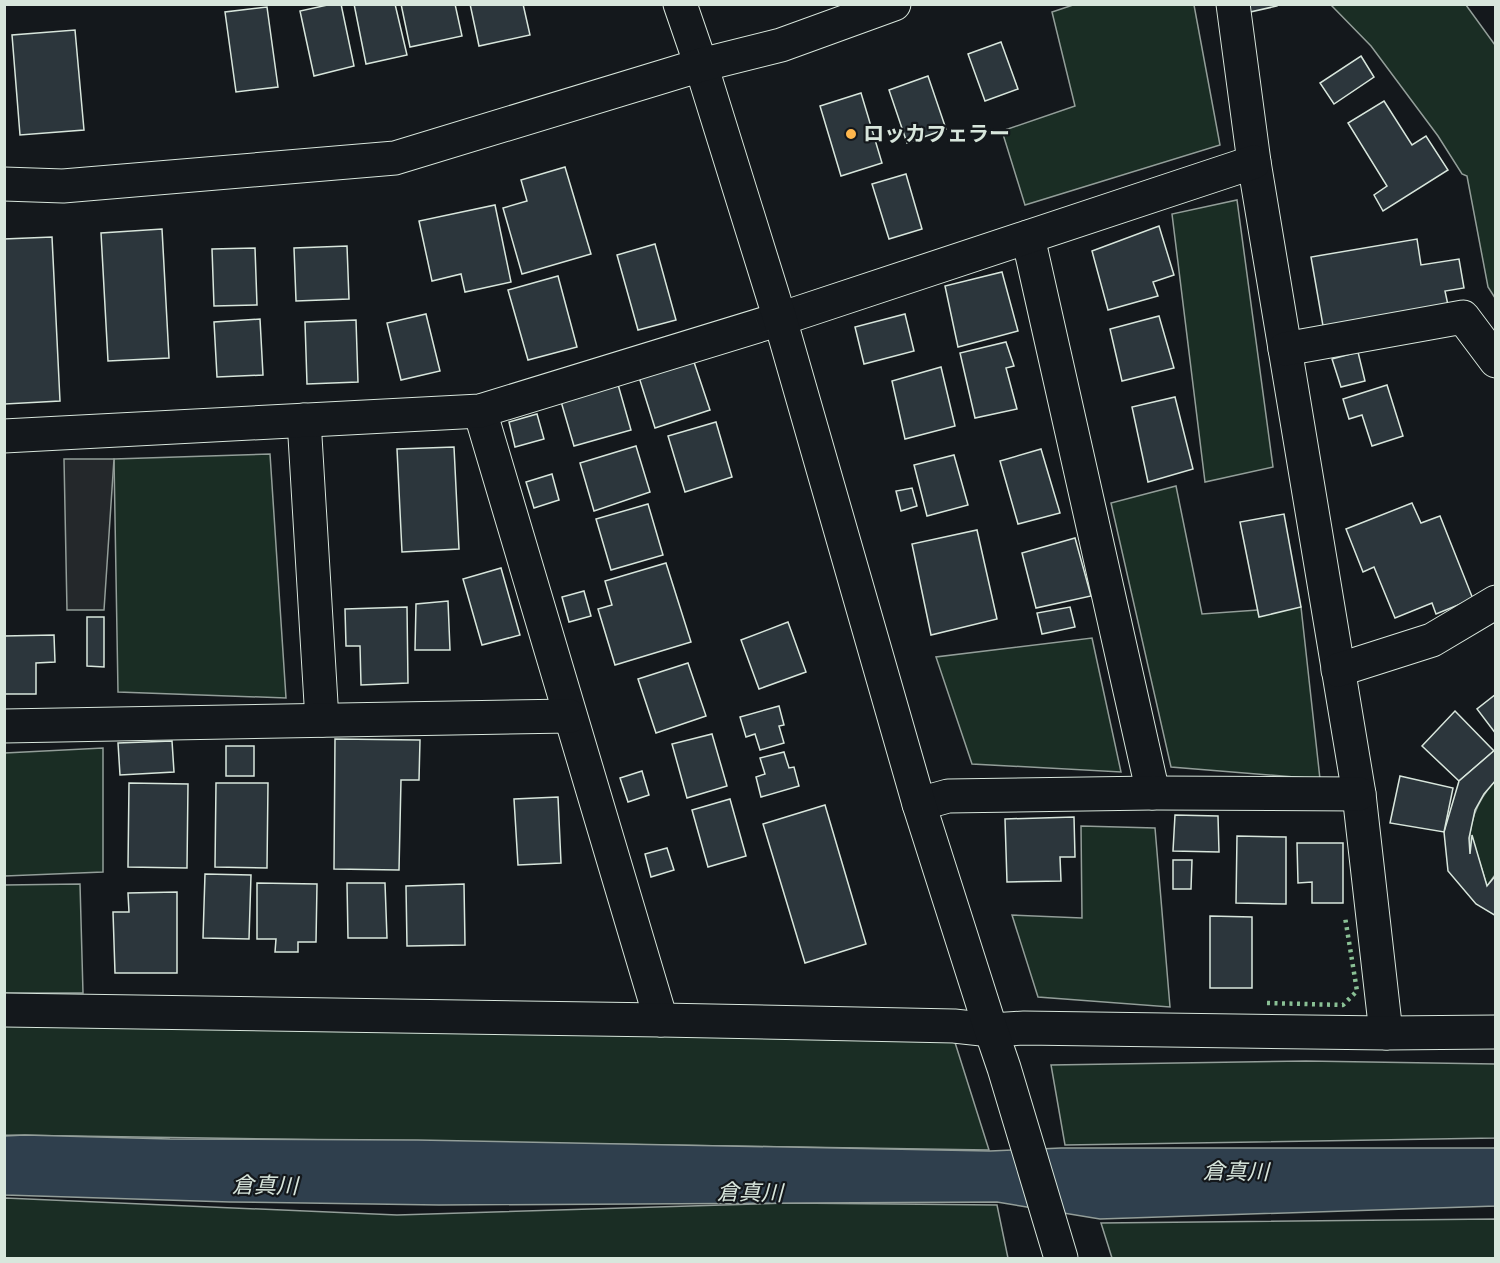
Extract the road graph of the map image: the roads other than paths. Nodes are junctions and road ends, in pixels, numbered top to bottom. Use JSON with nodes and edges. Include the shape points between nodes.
{"nodes":[{"id":1,"x":680,"y":4,"type":"edge"},
{"id":2,"x":894,"y":4,"type":"edge"},
{"id":3,"x":1233,"y":4,"type":"edge"},
{"id":4,"x":701,"y":65,"type":"junction"},
{"id":5,"x":1254,"y":162,"type":"junction"},
{"id":6,"x":4,"y":184,"type":"edge"},
{"id":7,"x":1028,"y":237,"type":"junction"},
{"id":8,"x":780,"y":319,"type":"junction"},
{"id":9,"x":1285,"y":349,"type":"junction"},
{"id":10,"x":1496,"y":361,"type":"edge"},
{"id":11,"x":480,"y":411,"type":"junction"},
{"id":12,"x":304,"y":420,"type":"junction"},
{"id":13,"x":4,"y":436,"type":"edge"},
{"id":14,"x":1496,"y":602,"type":"edge"},
{"id":15,"x":1338,"y":670,"type":"junction"},
{"id":16,"x":570,"y":716,"type":"junction"},
{"id":17,"x":322,"y":720,"type":"junction"},
{"id":18,"x":4,"y":726,"type":"edge"},
{"id":19,"x":1153,"y":793,"type":"junction"},
{"id":20,"x":1359,"y":794,"type":"junction"},
{"id":21,"x":919,"y":804,"type":"junction"},
{"id":22,"x":4,"y":1010,"type":"edge"},
{"id":23,"x":661,"y":1020,"type":"junction"},
{"id":24,"x":991,"y":1030,"type":"junction"},
{"id":25,"x":1496,"y":1032,"type":"edge"},
{"id":26,"x":1386,"y":1033,"type":"junction"},
{"id":27,"x":1061,"y":1258,"type":"edge"}],
"edges":[{"from":1,"to":4,"type":"street"},
{"from":2,"to":4,"type":"street","via":[[781,45]]},
{"from":3,"to":5,"type":"street"},
{"from":4,"to":6,"type":"street","via":[[395,158],[63,186]]},
{"from":4,"to":8,"type":"street"},
{"from":5,"to":7,"type":"street"},
{"from":5,"to":9,"type":"street"},
{"from":7,"to":8,"type":"street"},
{"from":7,"to":19,"type":"street"},
{"from":8,"to":11,"type":"street"},
{"from":8,"to":21,"type":"street"},
{"from":9,"to":10,"type":"street","via":[[1463,317]]},
{"from":9,"to":15,"type":"street"},
{"from":11,"to":12,"type":"street"},
{"from":11,"to":16,"type":"street"},
{"from":12,"to":13,"type":"street"},
{"from":12,"to":17,"type":"street"},
{"from":14,"to":15,"type":"street","via":[[1432,640]]},
{"from":15,"to":20,"type":"street"},
{"from":16,"to":17,"type":"street"},
{"from":16,"to":23,"type":"street"},
{"from":17,"to":18,"type":"street"},
{"from":19,"to":20,"type":"street"},
{"from":19,"to":21,"type":"street","via":[[948,796]]},
{"from":20,"to":26,"type":"street"},
{"from":21,"to":24,"type":"street"},
{"from":22,"to":23,"type":"street"},
{"from":23,"to":24,"type":"street"},
{"from":24,"to":26,"type":"street"},
{"from":24,"to":27,"type":"street"},
{"from":25,"to":26,"type":"street"}]}
